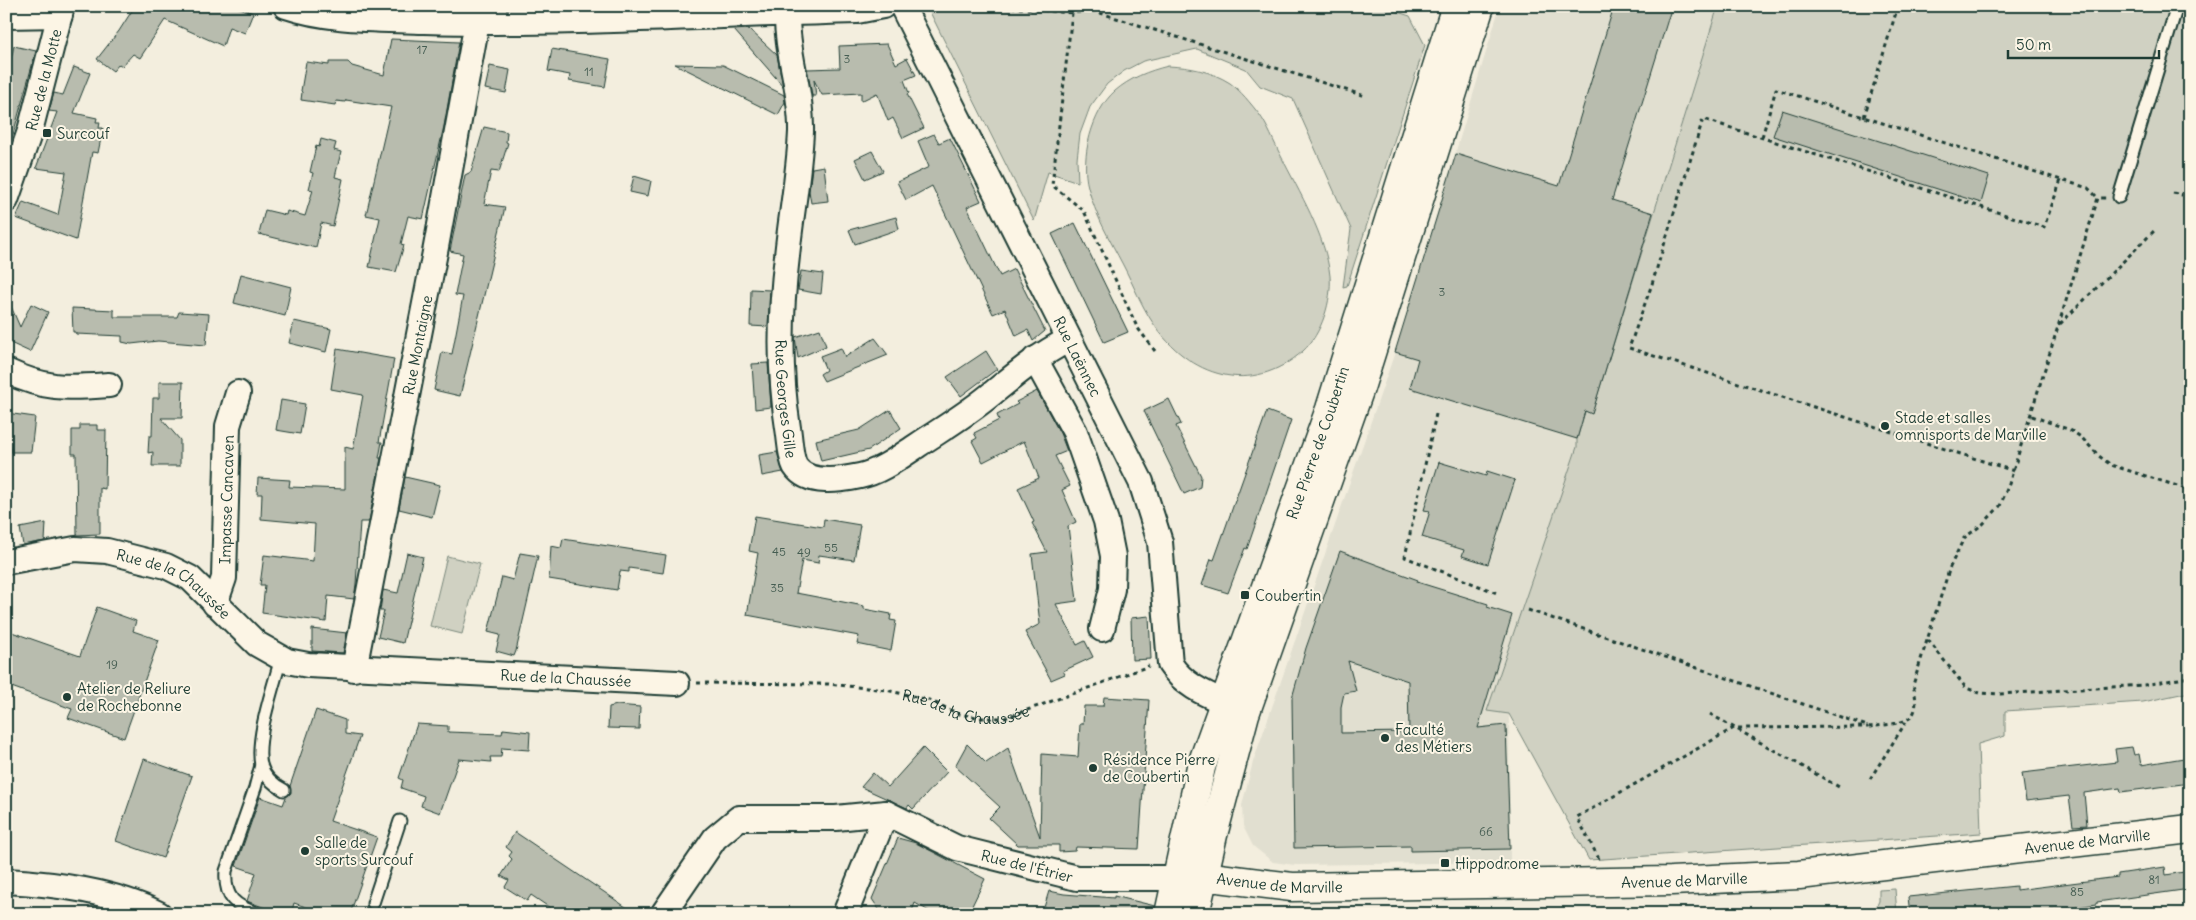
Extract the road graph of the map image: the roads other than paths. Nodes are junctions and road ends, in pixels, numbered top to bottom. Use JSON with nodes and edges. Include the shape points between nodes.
{"nodes":[{"id":1,"x":286,"y":6,"type":"edge"},
{"id":2,"x":883,"y":6,"type":"edge"},
{"id":3,"x":902,"y":6,"type":"edge"},
{"id":4,"x":2177,"y":6,"type":"edge"},
{"id":5,"x":1462,"y":9,"type":"edge"},
{"id":6,"x":61,"y":11,"type":"edge"},
{"id":7,"x":547,"y":13,"type":"edge"},
{"id":8,"x":787,"y":13,"type":"junction"},
{"id":9,"x":6,"y":16,"type":"edge"},
{"id":10,"x":477,"y":22,"type":"junction"},
{"id":11,"x":2119,"y":197,"type":"road end"},
{"id":12,"x":6,"y":200,"type":"edge"},
{"id":13,"x":1068,"y":340,"type":"junction"},
{"id":14,"x":1035,"y":359,"type":"junction"},
{"id":15,"x":6,"y":371,"type":"edge"},
{"id":16,"x":109,"y":385,"type":"dead end"},
{"id":17,"x":238,"y":393,"type":"dead end"},
{"id":18,"x":6,"y":562,"type":"edge"},
{"id":19,"x":215,"y":604,"type":"junction"},
{"id":20,"x":1102,"y":629,"type":"dead end"},
{"id":21,"x":281,"y":658,"type":"junction"},
{"id":22,"x":354,"y":668,"type":"junction"},
{"id":23,"x":677,"y":683,"type":"road end"},
{"id":24,"x":1224,"y":702,"type":"junction"},
{"id":25,"x":261,"y":765,"type":"junction"},
{"id":26,"x":284,"y":790,"type":"dead end"},
{"id":27,"x":886,"y":813,"type":"junction"},
{"id":28,"x":400,"y":821,"type":"dead end"},
{"id":29,"x":2190,"y":829,"type":"edge"},
{"id":30,"x":1190,"y":878,"type":"junction"},
{"id":31,"x":6,"y":881,"type":"edge"},
{"id":32,"x":373,"y":903,"type":"dead end"},
{"id":33,"x":159,"y":914,"type":"edge"},
{"id":34,"x":259,"y":914,"type":"edge"},
{"id":35,"x":663,"y":914,"type":"edge"},
{"id":36,"x":845,"y":914,"type":"edge"},
{"id":37,"x":1170,"y":914,"type":"edge"},
{"id":38,"x":1195,"y":914,"type":"edge"}],
"edges":[{"from":1,"to":10,"type":"street","via":[[334,17]]},
{"from":2,"to":8,"type":"street","via":[[857,11]]},
{"from":3,"to":13,"type":"street","name":"Rue Laënnec"},
{"from":4,"to":11,"type":"lane"},
{"from":5,"to":24,"type":"main road","name":"Rue Pierre de Coubertin","via":[[1330,409]]},
{"from":5,"to":30,"type":"main road","name":"Rue Pierre de Coubertin","via":[[1360,388]]},
{"from":6,"to":9,"type":"street"},
{"from":6,"to":12,"type":"street","name":"Rue de la Motte","via":[[30,131]]},
{"from":7,"to":8,"type":"street"},
{"from":7,"to":10,"type":"street"},
{"from":8,"to":14,"type":"street","name":"Rue Georges Gille","via":[[800,101],[801,132],[782,317],[786,413],[794,465],[803,475],[813,479],[862,476],[892,462],[934,434]]},
{"from":10,"to":22,"type":"street","name":"Rue Montaigne"},
{"from":13,"to":14,"type":"street","name":"Rue Georges Gille"},
{"from":13,"to":24,"type":"street","name":"Rue Laënnec","via":[[1141,482],[1151,509],[1160,542],[1170,664],[1177,676],[1194,688]]},
{"from":14,"to":20,"type":"street","via":[[1075,432],[1106,521],[1113,556],[1112,589]]},
{"from":15,"to":16,"type":"street","via":[[59,388]]},
{"from":17,"to":19,"type":"street","name":"Impasse Cancaven","via":[[228,426],[224,578]]},
{"from":18,"to":19,"type":"street","name":"Rue de la Chaussée","via":[[75,549],[107,550],[174,570],[190,578]]},
{"from":19,"to":21,"type":"street","name":"Rue de la Chaussée","via":[[257,644]]},
{"from":21,"to":22,"type":"street","name":"Rue de la Chaussée","via":[[308,665]]},
{"from":21,"to":25,"type":"lane","via":[[266,713]]},
{"from":22,"to":23,"type":"street","name":"Rue de la Chaussée"},
{"from":24,"to":30,"type":"main road","name":"Rue Pierre de Coubertin","via":[[1201,767]]},
{"from":25,"to":26,"type":"lane","via":[[269,779]]},
{"from":25,"to":34,"type":"lane","via":[[226,871],[225,883],[232,900]]},
{"from":27,"to":30,"type":"street","name":"Rue de l'Étrier","via":[[957,848],[1077,878]]},
{"from":27,"to":35,"type":"street","via":[[836,818],[739,818],[715,838]]},
{"from":27,"to":36,"type":"street"},
{"from":28,"to":32,"type":"lane"},
{"from":29,"to":30,"type":"main road","name":"Avenue de Marville","via":[[1799,876],[1292,886]]},
{"from":30,"to":37,"type":"main road"},
{"from":30,"to":38,"type":"main road"},
{"from":31,"to":33,"type":"street","via":[[92,892],[146,907]]}]}
